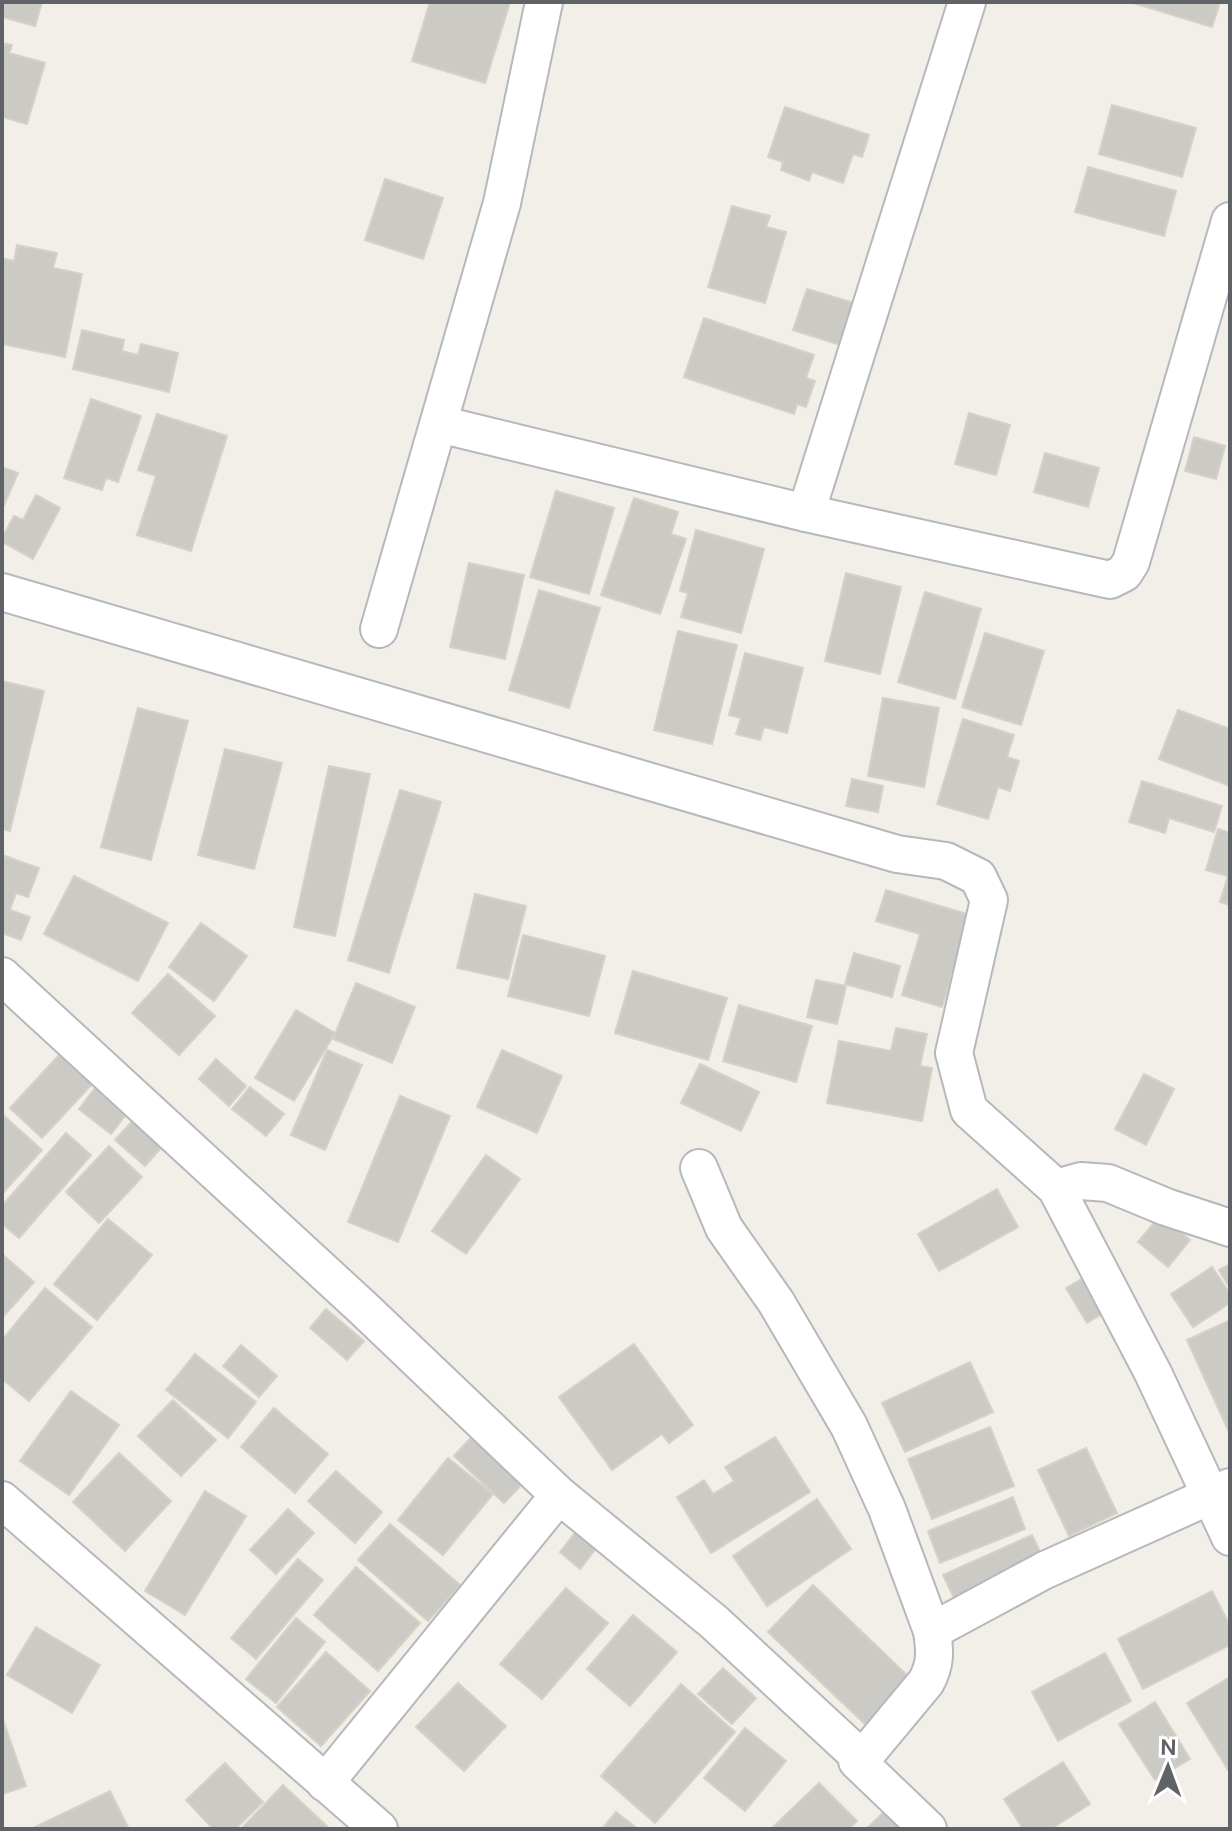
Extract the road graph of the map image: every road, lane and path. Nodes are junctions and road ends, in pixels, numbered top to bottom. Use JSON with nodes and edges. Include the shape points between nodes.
{"nodes":[{"id":1,"x":544,"y":2,"type":"edge"},
{"id":2,"x":967,"y":2,"type":"edge"},
{"id":3,"x":1230,"y":221,"type":"edge"},
{"id":4,"x":439,"y":424,"type":"junction"},
{"id":5,"x":806,"y":513,"type":"junction"},
{"id":6,"x":2,"y":592,"type":"edge"},
{"id":7,"x":379,"y":629,"type":"dead end"},
{"id":8,"x":2,"y":976,"type":"edge"},
{"id":9,"x":699,"y":1168,"type":"dead end"},
{"id":10,"x":1056,"y":1188,"type":"junction"},
{"id":11,"x":1230,"y":1228,"type":"edge"},
{"id":12,"x":1221,"y":1491,"type":"edge"},
{"id":13,"x":559,"y":1495,"type":"junction"},
{"id":14,"x":2,"y":1500,"type":"edge"},
{"id":15,"x":1230,"y":1537,"type":"edge"},
{"id":16,"x":932,"y":1631,"type":"junction"},
{"id":17,"x":862,"y":1759,"type":"junction"},
{"id":18,"x":325,"y":1783,"type":"junction"},
{"id":19,"x":379,"y":1829,"type":"edge"},
{"id":20,"x":928,"y":1829,"type":"edge"}],
"edges":[{"from":1,"to":4,"type":"street","via":[[502,203]]},
{"from":2,"to":5,"type":"street"},
{"from":3,"to":5,"type":"street","via":[[1124,573],[1110,580]]},
{"from":4,"to":5,"type":"street"},
{"from":4,"to":7,"type":"street"},
{"from":6,"to":10,"type":"street","via":[[897,854],[946,861],[978,877],[989,900],[954,1053],[969,1110]]},
{"from":8,"to":13,"type":"street"},
{"from":9,"to":16,"type":"street","via":[[724,1228],[776,1302],[849,1426],[887,1509]]},
{"from":10,"to":11,"type":"street","via":[[1081,1181],[1108,1183]]},
{"from":10,"to":12,"type":"street"},
{"from":12,"to":15,"type":"street"},
{"from":12,"to":16,"type":"street","via":[[1045,1570]]},
{"from":13,"to":17,"type":"street","via":[[714,1622]]},
{"from":13,"to":18,"type":"street"},
{"from":14,"to":18,"type":"street"},
{"from":16,"to":17,"type":"street","via":[[936,1652],[926,1682]]},
{"from":17,"to":20,"type":"street","via":[[857,1761]]},
{"from":18,"to":19,"type":"street"}]}
